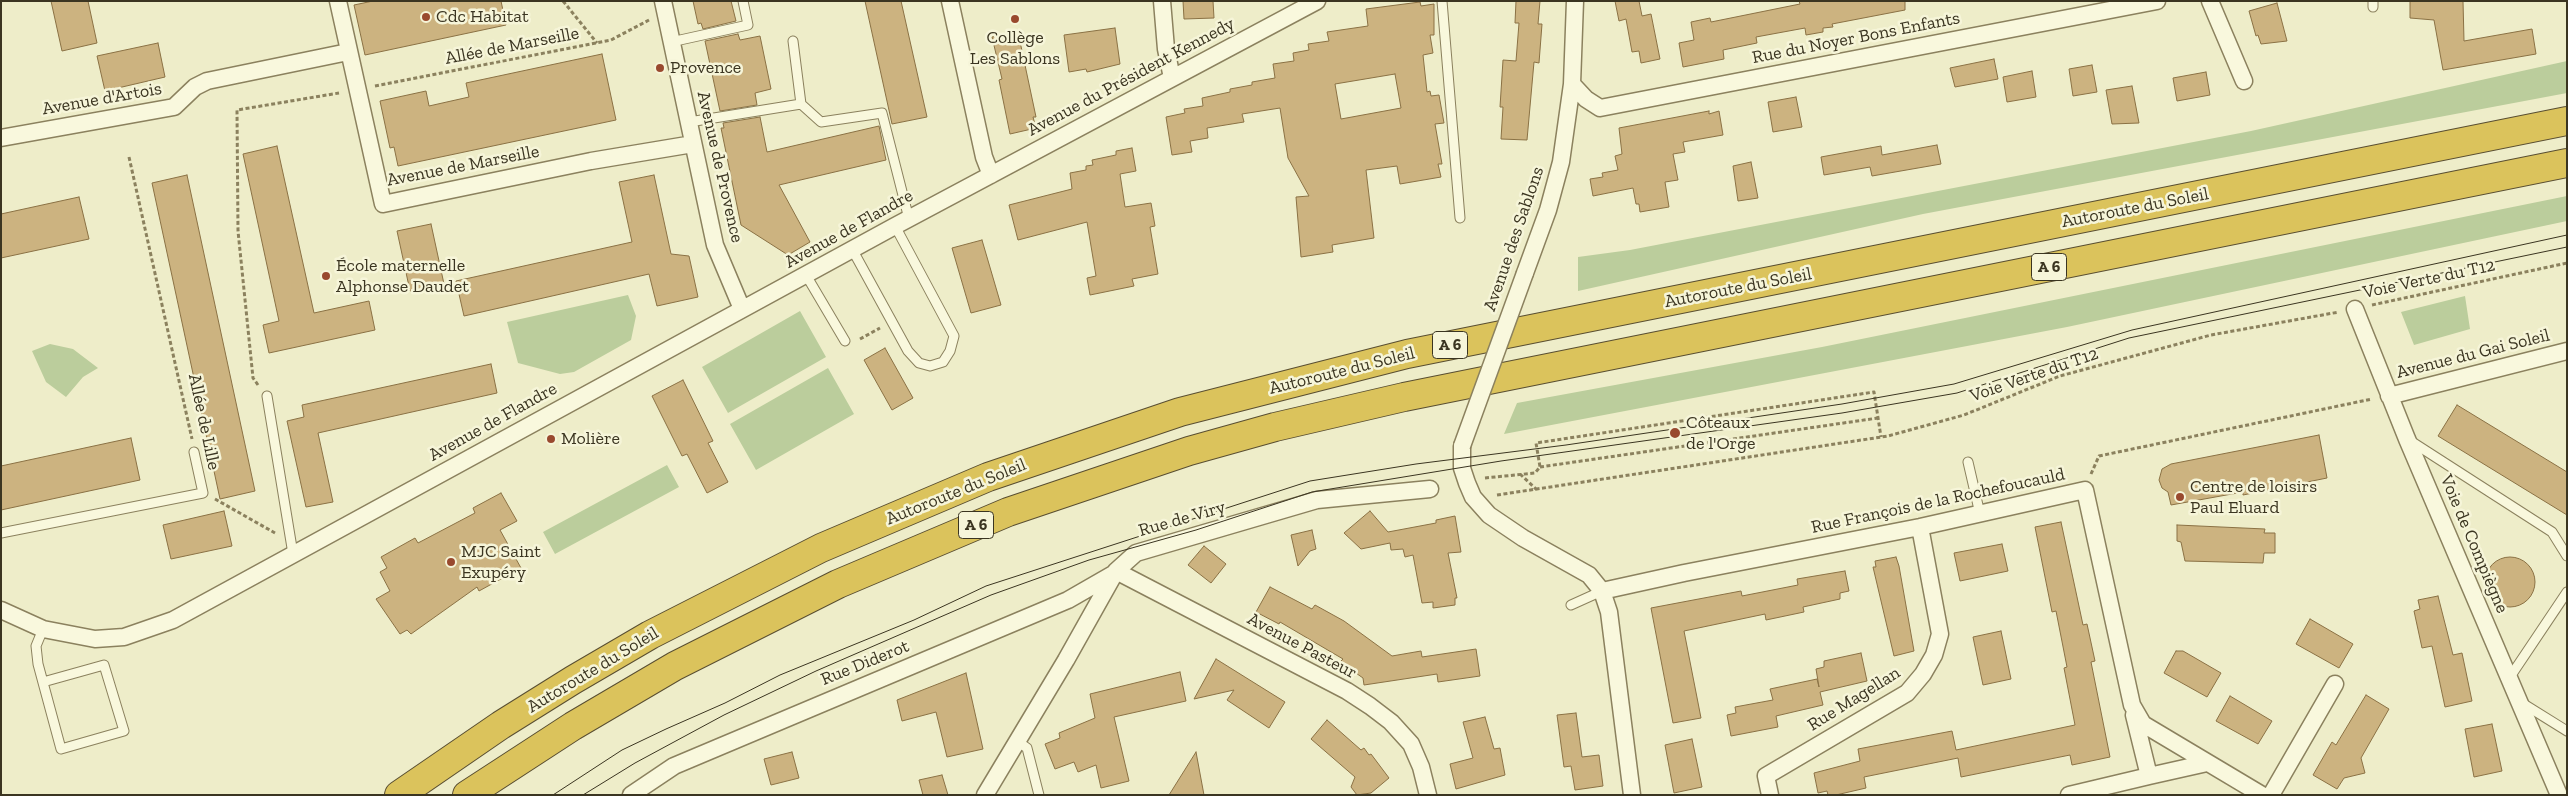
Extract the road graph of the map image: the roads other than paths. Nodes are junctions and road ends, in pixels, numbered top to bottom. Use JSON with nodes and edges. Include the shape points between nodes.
{"nodes":[{"id":1,"x":338,"y":1,"type":"edge"},
{"id":2,"x":743,"y":1,"type":"edge"},
{"id":3,"x":950,"y":1,"type":"edge"},
{"id":4,"x":1162,"y":1,"type":"edge"},
{"id":5,"x":1317,"y":1,"type":"edge"},
{"id":6,"x":1442,"y":1,"type":"edge"},
{"id":7,"x":1575,"y":1,"type":"edge"},
{"id":8,"x":2157,"y":1,"type":"edge"},
{"id":9,"x":2210,"y":1,"type":"edge"},
{"id":10,"x":664,"y":6,"type":"edge"},
{"id":11,"x":792,"y":41,"type":"dead end"},
{"id":12,"x":671,"y":42,"type":"junction"},
{"id":13,"x":348,"y":52,"type":"junction"},
{"id":14,"x":1172,"y":78,"type":"junction"},
{"id":15,"x":2244,"y":80,"type":"dead end"},
{"id":16,"x":1572,"y":84,"type":"junction"},
{"id":17,"x":801,"y":104,"type":"junction"},
{"id":18,"x":2567,"y":121,"type":"edge"},
{"id":19,"x":689,"y":122,"type":"junction"},
{"id":20,"x":1,"y":138,"type":"edge"},
{"id":21,"x":693,"y":144,"type":"junction"},
{"id":22,"x":2567,"y":162,"type":"edge"},
{"id":23,"x":991,"y":175,"type":"junction"},
{"id":24,"x":1460,"y":218,"type":"dead end"},
{"id":25,"x":902,"y":222,"type":"junction"},
{"id":26,"x":852,"y":249,"type":"junction"},
{"id":27,"x":806,"y":275,"type":"junction"},
{"id":28,"x":742,"y":309,"type":"junction"},
{"id":29,"x":2355,"y":309,"type":"road end"},
{"id":30,"x":845,"y":341,"type":"road end"},
{"id":31,"x":2567,"y":351,"type":"edge"},
{"id":32,"x":267,"y":396,"type":"road end"},
{"id":33,"x":2389,"y":396,"type":"junction"},
{"id":34,"x":2407,"y":439,"type":"junction"},
{"id":35,"x":194,"y":452,"type":"road end"},
{"id":36,"x":1968,"y":462,"type":"dead end"},
{"id":37,"x":1430,"y":489,"type":"dead end"},
{"id":38,"x":1980,"y":514,"type":"junction"},
{"id":39,"x":1920,"y":527,"type":"junction"},
{"id":40,"x":1,"y":534,"type":"edge"},
{"id":41,"x":293,"y":554,"type":"junction"},
{"id":42,"x":2567,"y":556,"type":"edge"},
{"id":43,"x":1116,"y":572,"type":"junction"},
{"id":44,"x":1602,"y":591,"type":"junction"},
{"id":45,"x":2567,"y":592,"type":"edge"},
{"id":46,"x":1571,"y":606,"type":"dead end"},
{"id":47,"x":1,"y":610,"type":"edge"},
{"id":48,"x":43,"y":629,"type":"junction"},
{"id":49,"x":2510,"y":677,"type":"junction"},
{"id":50,"x":42,"y":682,"type":"junction"},
{"id":51,"x":2335,"y":684,"type":"dead end"},
{"id":52,"x":2521,"y":702,"type":"junction"},
{"id":53,"x":2132,"y":705,"type":"junction"},
{"id":54,"x":2567,"y":731,"type":"edge"},
{"id":55,"x":1017,"y":741,"type":"junction"},
{"id":56,"x":2208,"y":763,"type":"junction"},
{"id":57,"x":2149,"y":776,"type":"junction"},
{"id":58,"x":399,"y":795,"type":"edge"},
{"id":59,"x":467,"y":795,"type":"edge"},
{"id":60,"x":631,"y":795,"type":"edge"},
{"id":61,"x":985,"y":795,"type":"edge"},
{"id":62,"x":1039,"y":795,"type":"edge"},
{"id":63,"x":1428,"y":795,"type":"edge"},
{"id":64,"x":1632,"y":795,"type":"edge"},
{"id":65,"x":1770,"y":795,"type":"edge"},
{"id":66,"x":2069,"y":795,"type":"edge"},
{"id":67,"x":2262,"y":795,"type":"edge"},
{"id":68,"x":2271,"y":795,"type":"edge"},
{"id":69,"x":2560,"y":795,"type":"edge"}],
"edges":[{"from":1,"to":13,"type":"street","name":"Avenue de Marseille"},
{"from":2,"to":12,"type":"lane","via":[[748,25]]},
{"from":3,"to":23,"type":"street","via":[[984,157]]},
{"from":4,"to":14,"type":"street"},
{"from":5,"to":14,"type":"street","name":"Avenue du Président Kennedy"},
{"from":6,"to":24,"type":"lane"},
{"from":7,"to":16,"type":"street","name":"Avenue des Sablons"},
{"from":8,"to":16,"type":"street","name":"Rue du Noyer Bons Enfants","via":[[1600,108]]},
{"from":9,"to":15,"type":"street"},
{"from":10,"to":12,"type":"street","name":"Avenue de Provence"},
{"from":11,"to":17,"type":"lane"},
{"from":12,"to":19,"type":"street","name":"Avenue de Provence"},
{"from":13,"to":20,"type":"street","name":"Avenue d'Artois","via":[[208,81],[196,87],[174,107]]},
{"from":13,"to":21,"type":"street","name":"Avenue de Marseille","via":[[383,204],[591,161]]},
{"from":14,"to":23,"type":"street","name":"Avenue du Président Kennedy"},
{"from":16,"to":44,"type":"street","name":"Avenue des Sablons","bridge":true,"via":[[1561,162],[1548,210],[1462,446],[1462,468],[1473,497],[1489,515],[1589,575]]},
{"from":17,"to":19,"type":"lane"},
{"from":17,"to":25,"type":"lane","via":[[821,122],[882,113]]},
{"from":18,"to":58,"type":"highway","name":"Autoroute du Soleil","number":"A 6","via":[[1406,354],[1180,412],[988,477],[813,552],[733,591],[582,675],[501,725]]},
{"from":19,"to":21,"type":"street","name":"Avenue de Provence"},
{"from":21,"to":28,"type":"street","name":"Avenue de Provence","via":[[715,245]]},
{"from":22,"to":59,"type":"highway","number":"A 6","via":[[1423,393],[1275,427],[1189,451],[1008,512],[838,584],[675,666],[573,726]]},
{"from":23,"to":25,"type":"street","name":"Avenue de Flandre"},
{"from":25,"to":26,"type":"street","name":"Avenue de Flandre"},
{"from":25,"to":26,"type":"lane","via":[[954,336],[943,362],[930,366],[919,363],[908,351]]},
{"from":26,"to":27,"type":"street","name":"Avenue de Flandre"},
{"from":27,"to":28,"type":"street","name":"Avenue de Flandre"},
{"from":27,"to":30,"type":"lane"},
{"from":28,"to":41,"type":"street","name":"Avenue de Flandre"},
{"from":29,"to":33,"type":"street","name":"Voie de Compiègne"},
{"from":31,"to":33,"type":"street","name":"Avenue du Gai Soleil"},
{"from":32,"to":41,"type":"lane"},
{"from":33,"to":34,"type":"street","name":"Voie de Compiègne"},
{"from":34,"to":42,"type":"lane","via":[[2552,532]]},
{"from":34,"to":49,"type":"street","name":"Voie de Compiègne"},
{"from":35,"to":40,"type":"lane","name":"Allée de Lille","via":[[203,493]]},
{"from":36,"to":38,"type":"lane"},
{"from":37,"to":43,"type":"street","name":"Rue de Viry","via":[[1317,500],[1136,553]]},
{"from":38,"to":39,"type":"street","name":"Rue François de la Rochefoucauld"},
{"from":38,"to":53,"type":"street","name":"Rue François de la Rochefoucauld","via":[[2085,490]]},
{"from":39,"to":44,"type":"street","name":"Rue François de la Rochefoucauld"},
{"from":39,"to":65,"type":"street","name":"Rue Magellan","via":[[1940,634],[1934,655],[1907,693],[1766,776]]},
{"from":41,"to":48,"type":"street","name":"Avenue de Flandre","via":[[149,630],[124,637],[95,639]]},
{"from":43,"to":55,"type":"street","name":"Rue de Viry"},
{"from":43,"to":60,"type":"street","name":"Rue Diderot","via":[[1068,600],[674,766]]},
{"from":43,"to":63,"type":"street","name":"Avenue Pasteur","via":[[1347,691],[1370,706],[1391,722],[1410,744],[1421,767]]},
{"from":44,"to":46,"type":"lane"},
{"from":44,"to":64,"type":"street","via":[[1609,612]]},
{"from":45,"to":49,"type":"lane"},
{"from":47,"to":48,"type":"street","name":"Avenue de Flandre"},
{"from":48,"to":50,"type":"lane","via":[[36,646]]},
{"from":49,"to":52,"type":"street","name":"Voie de Compiègne"},
{"from":50,"to":50,"type":"lane","via":[[61,749],[124,732],[104,665]]},
{"from":51,"to":68,"type":"street"},
{"from":52,"to":54,"type":"lane"},
{"from":52,"to":69,"type":"street","name":"Voie de Compiègne"},
{"from":53,"to":56,"type":"street","name":"Rue François de la Rochefoucauld","via":[[2143,724]]},
{"from":53,"to":57,"type":"street"},
{"from":55,"to":61,"type":"street","name":"Rue de Viry"},
{"from":55,"to":62,"type":"lane","via":[[1026,748]]},
{"from":56,"to":57,"type":"street"},
{"from":56,"to":67,"type":"street","name":"Rue François de la Rochefoucauld"},
{"from":57,"to":66,"type":"street"}]}
